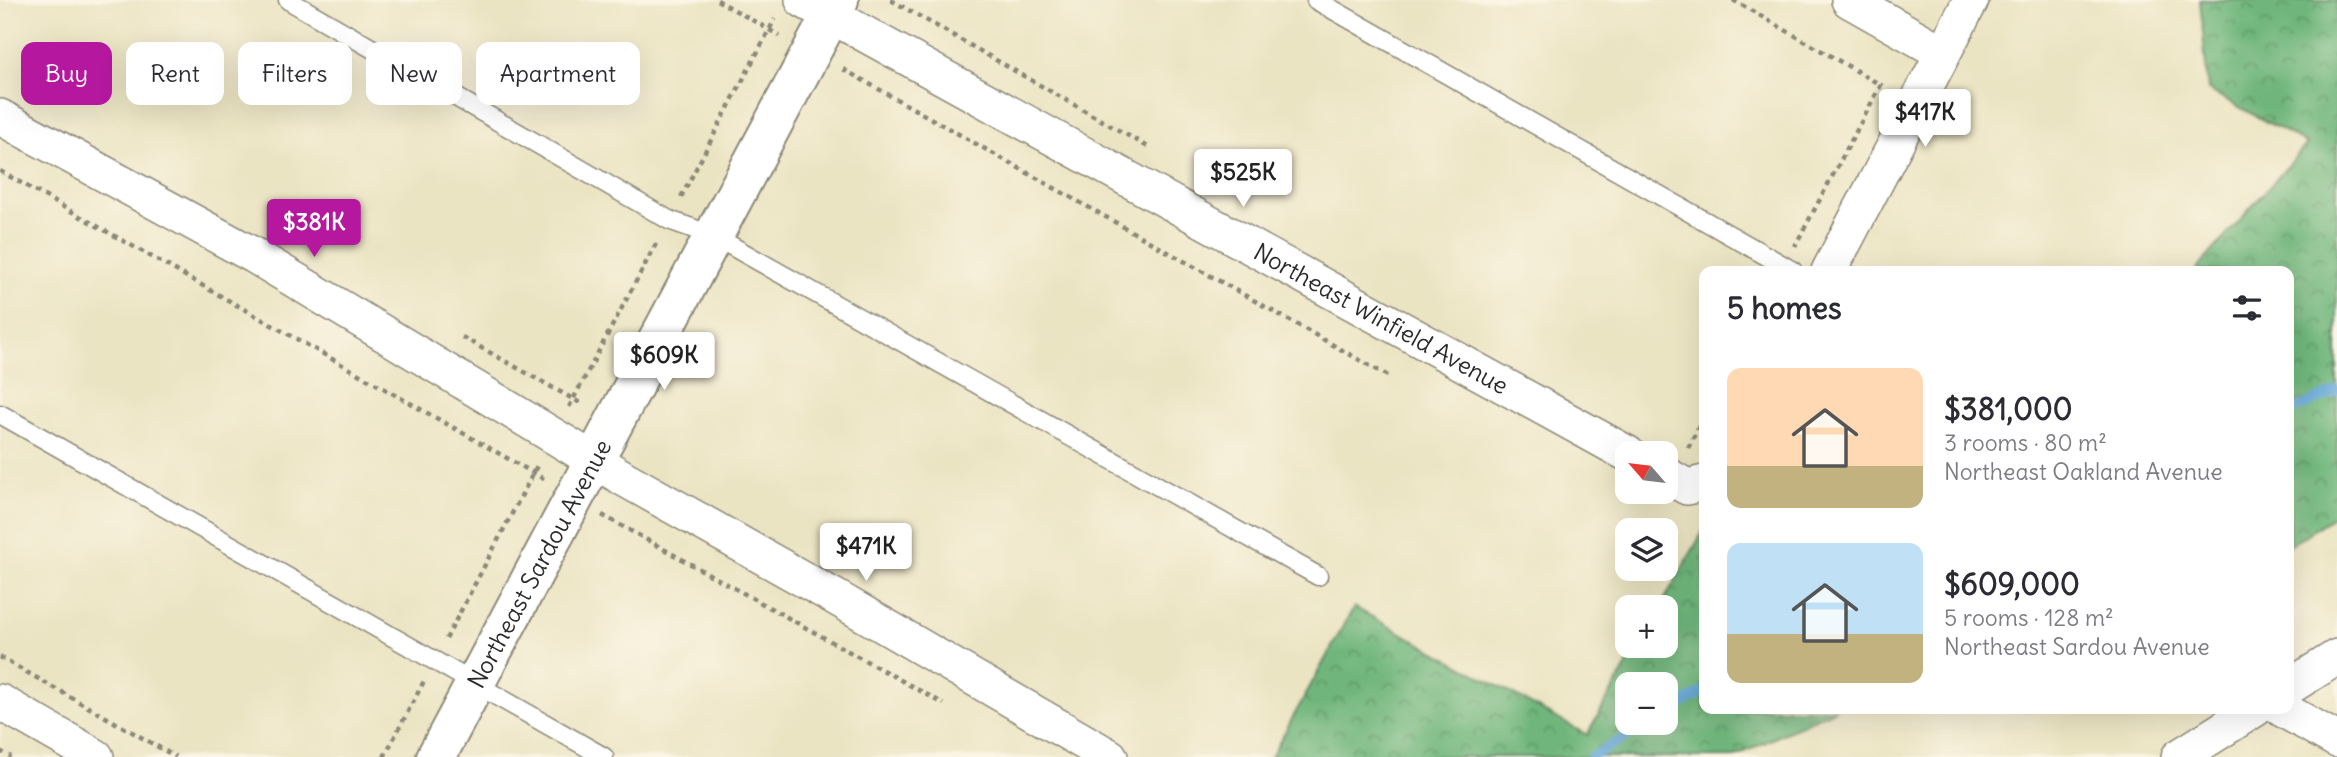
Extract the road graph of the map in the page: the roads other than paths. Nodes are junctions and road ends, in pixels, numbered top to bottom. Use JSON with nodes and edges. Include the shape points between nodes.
{"nodes":[{"id":1,"x":288,"y":0,"type":"edge"},
{"id":2,"x":1316,"y":0,"type":"edge"},
{"id":3,"x":1849,"y":0,"type":"edge"},
{"id":4,"x":1971,"y":0,"type":"edge"},
{"id":5,"x":813,"y":6,"type":"edge"},
{"id":6,"x":1943,"y":54,"type":"junction"},
{"id":7,"x":0,"y":117,"type":"edge"},
{"id":8,"x":713,"y":236,"type":"junction"},
{"id":9,"x":1784,"y":266,"type":"edge"},
{"id":10,"x":1832,"y":266,"type":"edge"},
{"id":11,"x":0,"y":414,"type":"edge"},
{"id":12,"x":1615,"y":447,"type":"edge"},
{"id":13,"x":594,"y":460,"type":"junction"},
{"id":14,"x":1678,"y":482,"type":"edge"},
{"id":15,"x":1699,"y":485,"type":"edge"},
{"id":16,"x":1318,"y":576,"type":"dead end"},
{"id":17,"x":2337,"y":657,"type":"edge"},
{"id":18,"x":475,"y":683,"type":"junction"},
{"id":19,"x":2294,"y":684,"type":"edge"},
{"id":20,"x":0,"y":702,"type":"edge"},
{"id":21,"x":2247,"y":714,"type":"edge"},
{"id":22,"x":2291,"y":714,"type":"edge"},
{"id":23,"x":2337,"y":740,"type":"edge"},
{"id":24,"x":96,"y":757,"type":"edge"},
{"id":25,"x":436,"y":757,"type":"edge"},
{"id":26,"x":604,"y":757,"type":"edge"},
{"id":27,"x":1110,"y":757,"type":"edge"},
{"id":28,"x":2179,"y":757,"type":"edge"}],
"edges":[{"from":1,"to":8,"type":"lane","via":[[669,220]]},
{"from":2,"to":9,"type":"lane"},
{"from":3,"to":6,"type":"street"},
{"from":4,"to":6,"type":"street"},
{"from":5,"to":8,"type":"main road","name":"Northeast Sardou Avenue","via":[[811,53]]},
{"from":5,"to":12,"type":"street","name":"Northeast Winfield Avenue"},
{"from":6,"to":10,"type":"street"},
{"from":7,"to":13,"type":"street","via":[[255,256]]},
{"from":8,"to":13,"type":"main road","name":"Northeast Sardou Avenue"},
{"from":8,"to":16,"type":"lane"},
{"from":11,"to":18,"type":"lane"},
{"from":13,"to":18,"type":"main road","name":"Northeast Sardou Avenue"},
{"from":13,"to":27,"type":"street"},
{"from":14,"to":15,"type":"street","via":[[1687,487]]},
{"from":17,"to":19,"type":"street"},
{"from":18,"to":25,"type":"main road","name":"Northeast Sardou Avenue"},
{"from":18,"to":26,"type":"lane"},
{"from":20,"to":24,"type":"street"},
{"from":21,"to":28,"type":"street"},
{"from":22,"to":23,"type":"street"}]}
